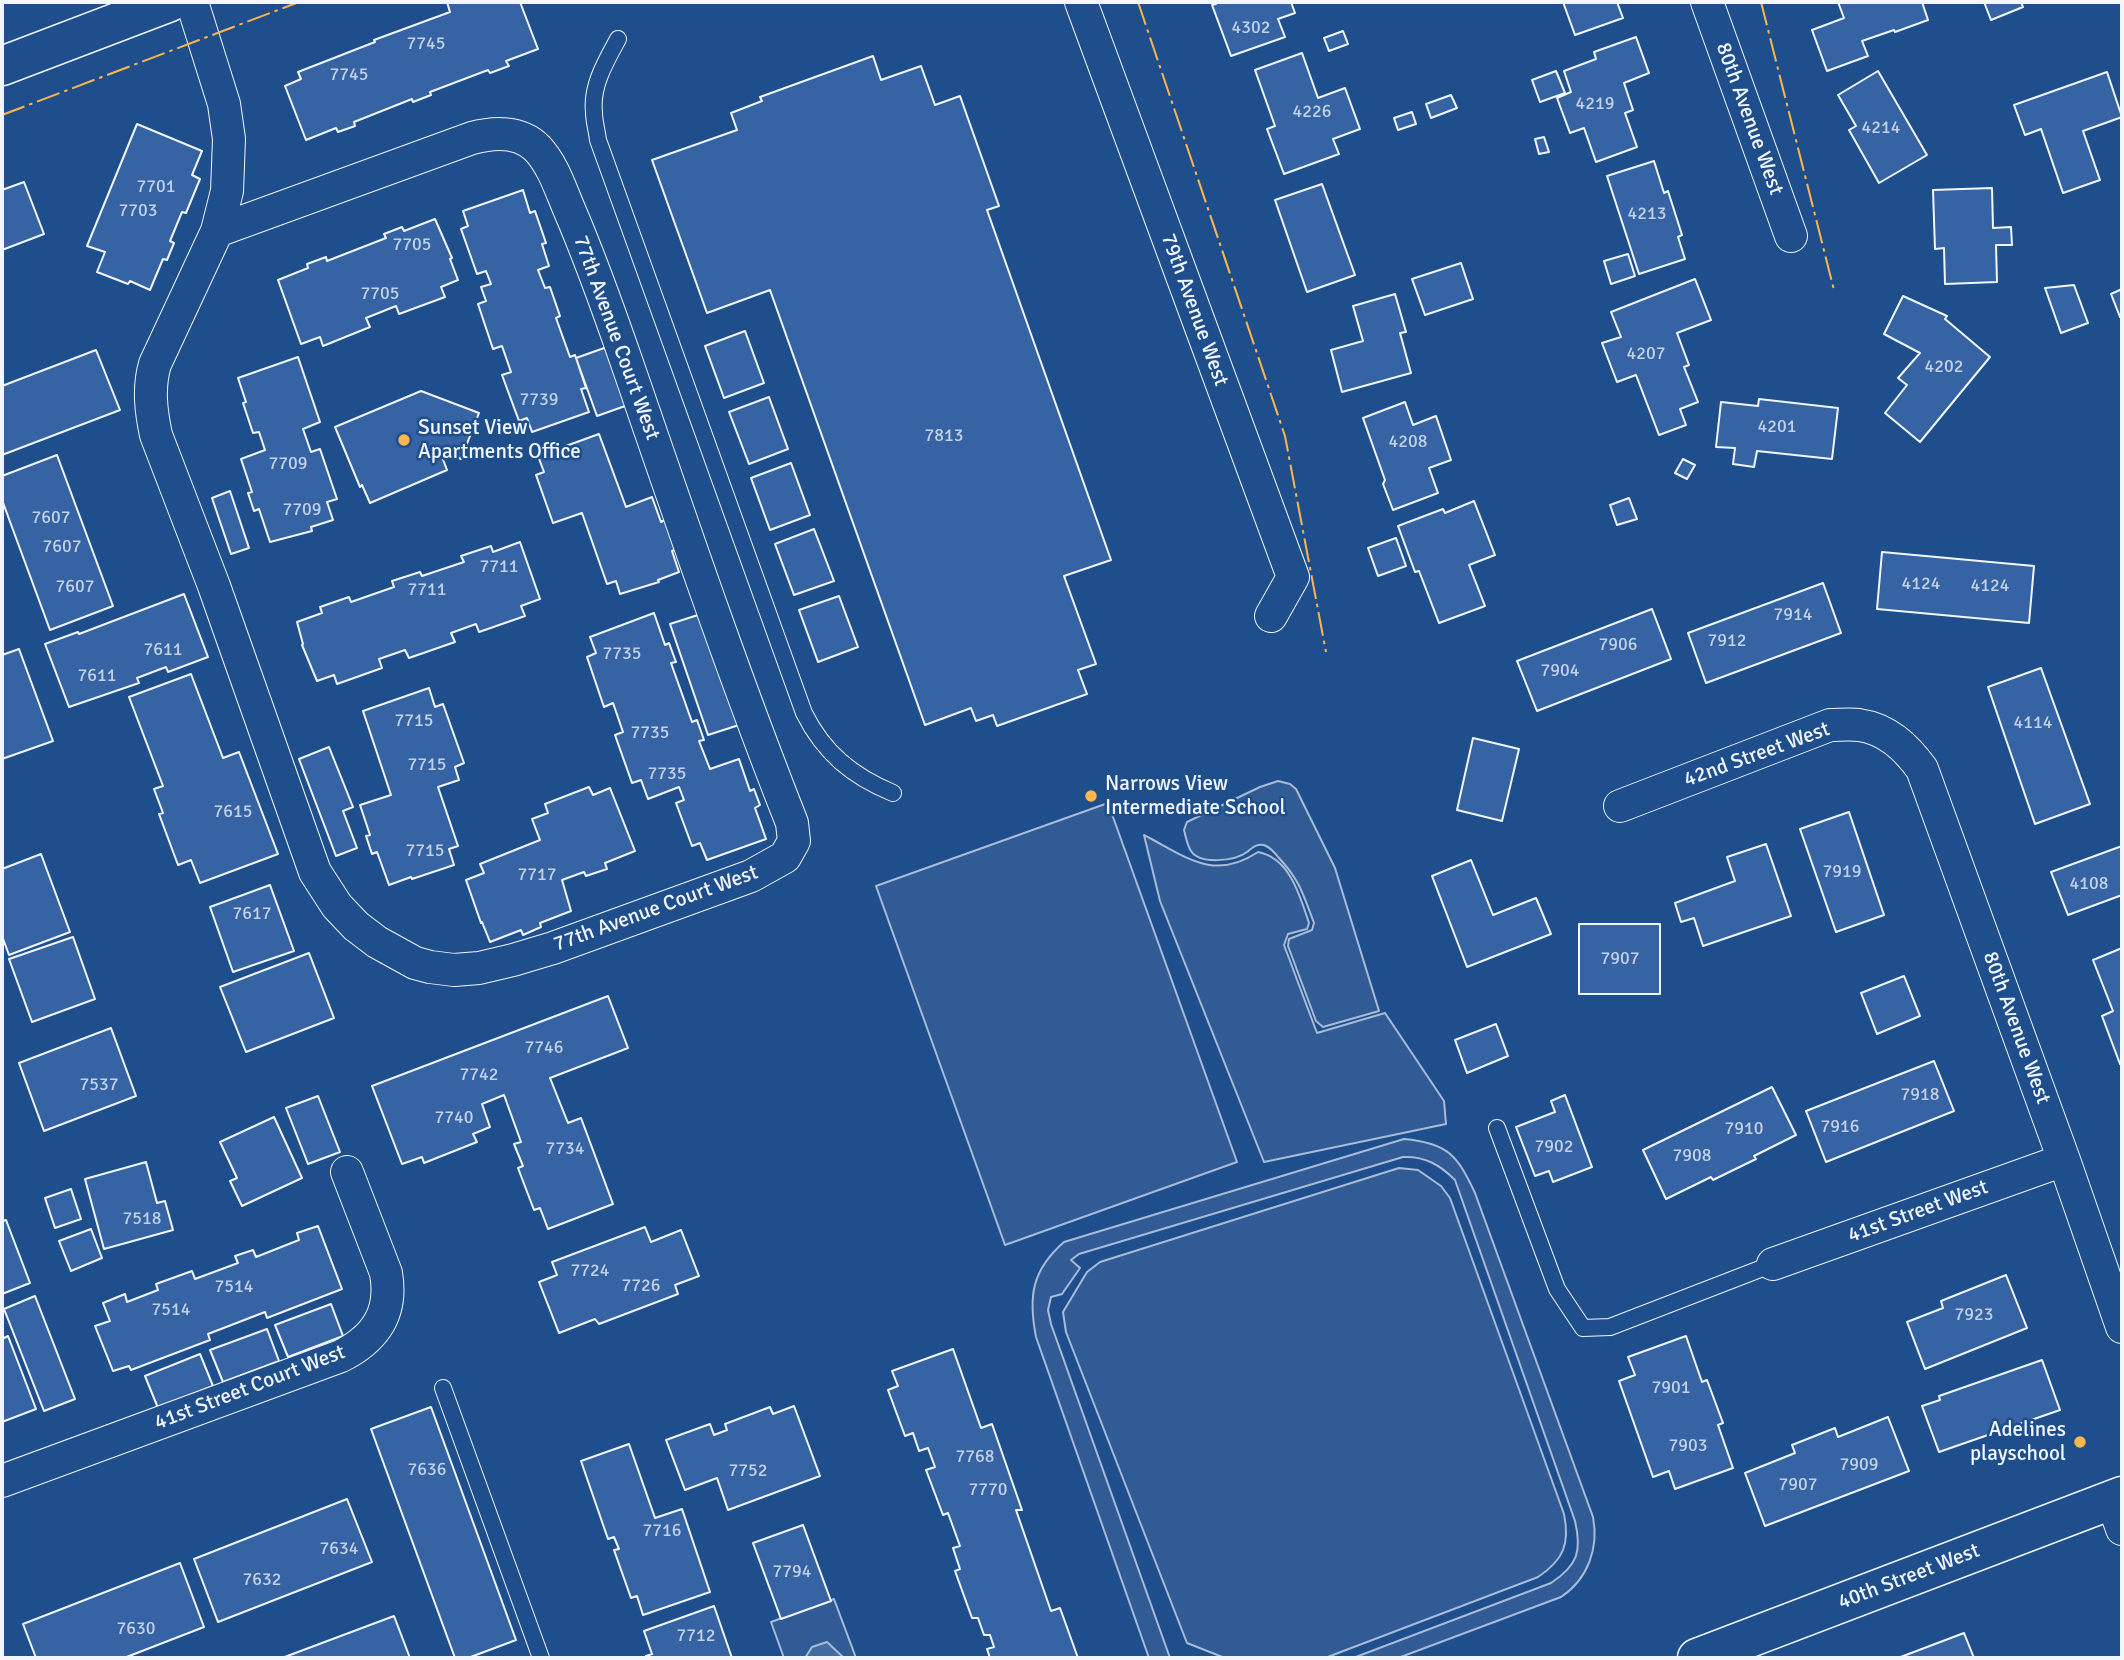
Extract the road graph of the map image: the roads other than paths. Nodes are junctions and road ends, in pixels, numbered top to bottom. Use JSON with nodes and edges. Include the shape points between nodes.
{"nodes":[{"id":1,"x":170,"y":2,"type":"edge"},
{"id":2,"x":192,"y":2,"type":"edge"},
{"id":3,"x":1081,"y":2,"type":"edge"},
{"id":4,"x":1707,"y":2,"type":"edge"},
{"id":5,"x":618,"y":39,"type":"dead end"},
{"id":6,"x":2,"y":66,"type":"edge"},
{"id":7,"x":216,"y":231,"type":"junction"},
{"id":8,"x":1791,"y":236,"type":"dead end"},
{"id":9,"x":1271,"y":617,"type":"dead end"},
{"id":10,"x":1895,"y":739,"type":"joint"},
{"id":11,"x":894,"y":793,"type":"dead end"},
{"id":12,"x":1620,"y":806,"type":"dead end"},
{"id":13,"x":1497,"y":1128,"type":"dead end"},
{"id":14,"x":2064,"y":1160,"type":"junction"},
{"id":15,"x":347,"y":1172,"type":"dead end"},
{"id":16,"x":1773,"y":1264,"type":"joint"},
{"id":17,"x":2122,"y":1326,"type":"edge"},
{"id":18,"x":443,"y":1388,"type":"dead end"},
{"id":19,"x":2,"y":1481,"type":"edge"},
{"id":20,"x":2119,"y":1509,"type":"edge"},
{"id":21,"x":541,"y":1658,"type":"edge"},
{"id":22,"x":1697,"y":1658,"type":"edge"}],
"edges":[{"from":1,"to":6,"type":"street"},
{"from":2,"to":7,"type":"street","name":"77th Avenue Court West","via":[[224,104],[229,139],[227,191]]},
{"from":3,"to":9,"type":"street","name":"79th Avenue West","via":[[1293,578]]},
{"from":4,"to":8,"type":"street","name":"80th Avenue West"},
{"from":5,"to":11,"type":"lane","via":[[595,94],[598,140],[804,712],[825,746],[856,775]]},
{"from":7,"to":7,"type":"street","name":"77th Avenue Court West","via":[[155,364],[152,413],[156,435],[315,872],[337,906],[377,942],[415,963],[454,970],[480,968],[553,948],[751,876],[785,857],[794,841],[792,823],[592,262],[551,167],[535,146],[507,134],[472,138]]},
{"from":10,"to":12,"type":"street","name":"42nd Street West","via":[[1859,725],[1830,726]]},
{"from":10,"to":14,"type":"street","name":"80th Avenue West","via":[[1922,769]]},
{"from":13,"to":16,"type":"lane","via":[[1557,1289],[1583,1328],[1610,1327]]},
{"from":14,"to":16,"type":"street","name":"41st Street West"},
{"from":14,"to":17,"type":"street","name":"80th Avenue West"},
{"from":15,"to":19,"type":"street","name":"41st Street Court West","via":[[388,1282],[383,1317],[367,1339],[341,1356]]},
{"from":18,"to":21,"type":"lane"},
{"from":20,"to":22,"type":"street","name":"40th Street West"}]}
